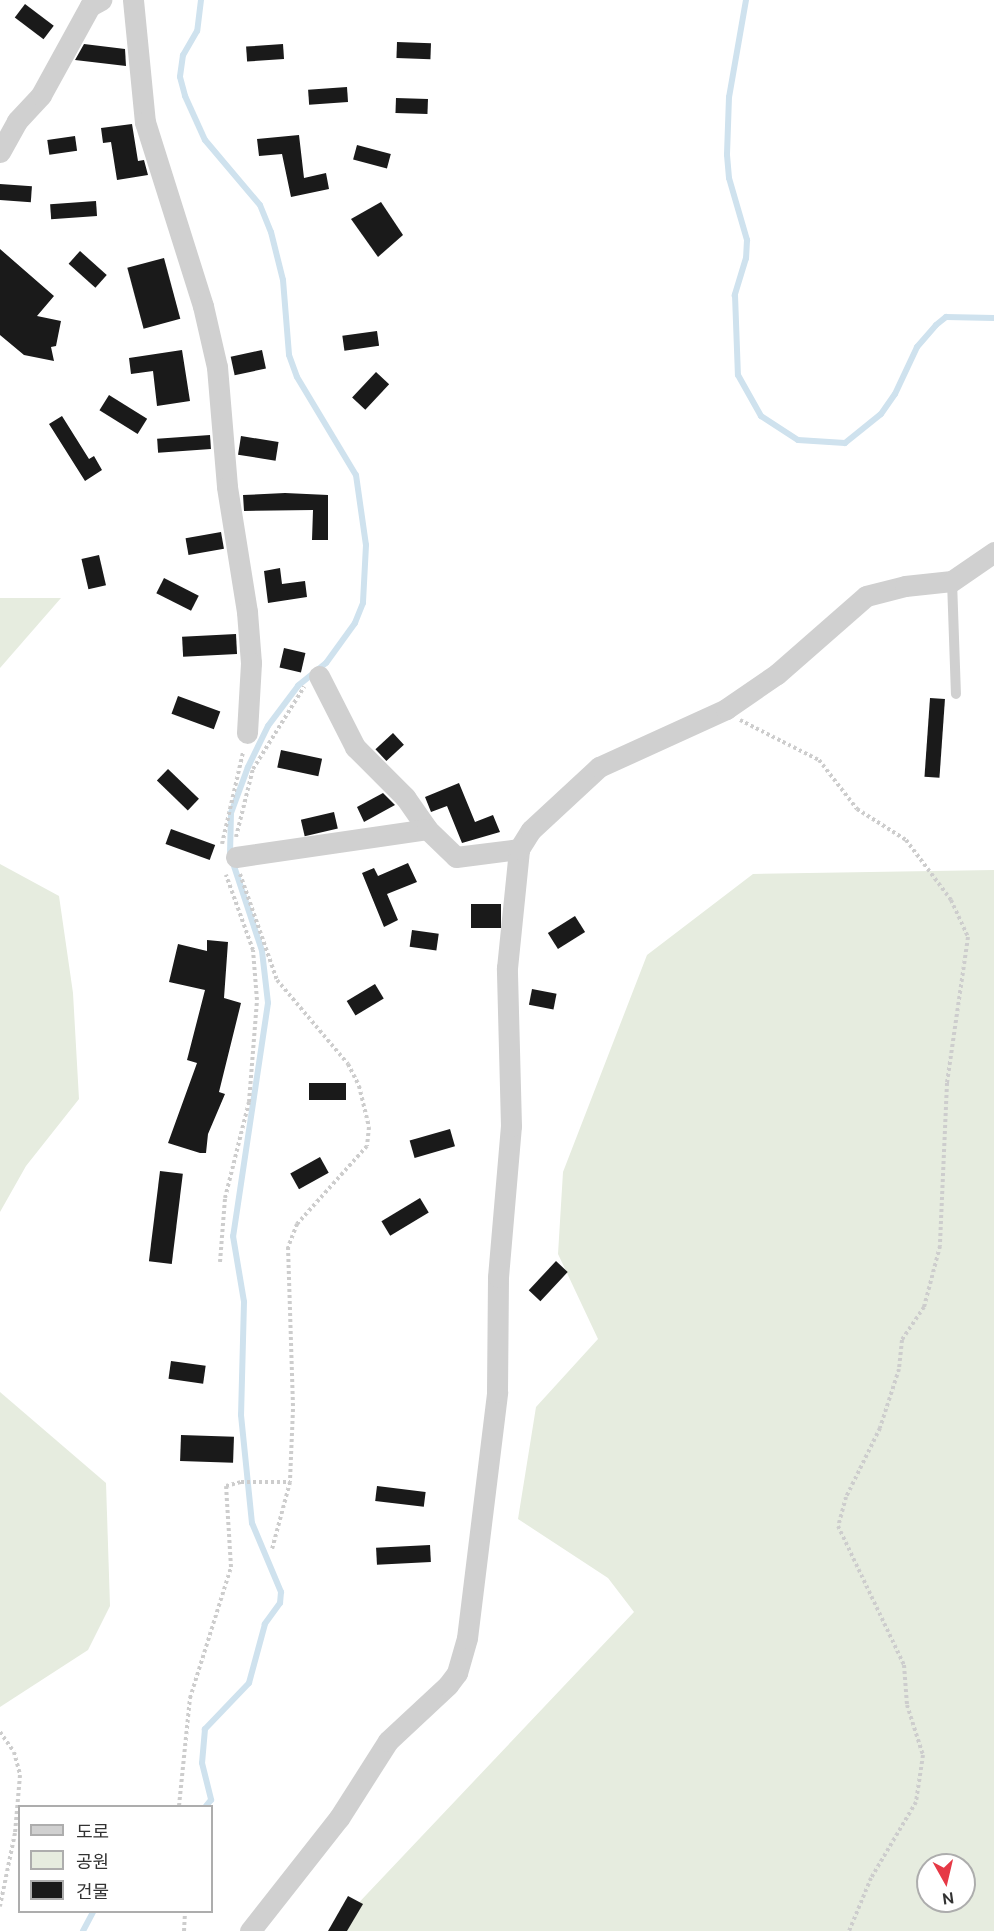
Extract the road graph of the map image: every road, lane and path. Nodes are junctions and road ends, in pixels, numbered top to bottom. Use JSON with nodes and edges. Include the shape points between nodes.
{"nodes":[{"id":1,"x":134,"y":0,"type":"edge"},
{"id":2,"x":91,"y":2,"type":"edge"},
{"id":3,"x":0,"y":152,"type":"edge"},
{"id":4,"x":994,"y":552,"type":"edge"},
{"id":5,"x":952,"y":581,"type":"junction"},
{"id":6,"x":319,"y":675,"type":"joint"},
{"id":7,"x":956,"y":694,"type":"dead end"},
{"id":8,"x":726,"y":709,"type":"junction"},
{"id":9,"x":247,"y":733,"type":"joint"},
{"id":10,"x":427,"y":829,"type":"junction"},
{"id":11,"x":519,"y":849,"type":"junction"},
{"id":12,"x":227,"y":860,"type":"junction"},
{"id":13,"x":220,"y":1262,"type":"dead end"},
{"id":14,"x":290,"y":1482,"type":"junction"},
{"id":15,"x":272,"y":1549,"type":"dead end"},
{"id":16,"x":0,"y":1732,"type":"edge"},
{"id":17,"x":179,"y":1805,"type":"edge"},
{"id":18,"x":0,"y":1906,"type":"edge"},
{"id":19,"x":186,"y":1913,"type":"edge"},
{"id":20,"x":184,"y":1931,"type":"edge"},
{"id":21,"x":250,"y":1931,"type":"edge"},
{"id":22,"x":849,"y":1931,"type":"edge"}],
"edges":[{"from":1,"to":9,"type":"street","via":[[145,122],[203,306],[217,367],[227,487],[248,612],[251,663]]},
{"from":2,"to":3,"type":"street","via":[[40,95],[17,121]]},
{"from":4,"to":5,"type":"street"},
{"from":5,"to":7,"type":"lane"},
{"from":5,"to":8,"type":"street","via":[[905,586],[866,596],[777,674]]},
{"from":6,"to":10,"type":"street","via":[[355,747],[405,797]]},
{"from":6,"to":12,"type":"path","via":[[305,686],[253,769]]},
{"from":8,"to":11,"type":"street","via":[[599,768],[531,830]]},
{"from":8,"to":22,"type":"path","via":[[747,725],[819,760],[857,808],[906,840],[951,900],[968,937],[947,1083],[940,1246],[924,1307],[902,1340],[899,1369],[880,1428],[846,1497],[838,1526],[904,1665],[907,1705],[923,1755],[916,1802],[871,1878]]},
{"from":9,"to":12,"type":"path","via":[[223,831]]},
{"from":10,"to":11,"type":"street","via":[[456,857]]},
{"from":10,"to":12,"type":"street"},
{"from":11,"to":21,"type":"street","via":[[507,968],[511,1126],[498,1277],[497,1392],[467,1638],[457,1673],[388,1741],[339,1818]]},
{"from":12,"to":13,"type":"path","via":[[253,950],[257,1000],[249,1102],[225,1198]]},
{"from":12,"to":14,"type":"path","via":[[277,980],[348,1064],[359,1086],[369,1127],[367,1146],[297,1224],[288,1246]]},
{"from":14,"to":15,"type":"path"},
{"from":14,"to":17,"type":"path","via":[[241,1482],[226,1486],[231,1567],[190,1698]]},
{"from":16,"to":18,"type":"path","via":[[14,1752],[20,1783],[15,1833]]},
{"from":19,"to":20,"type":"path"}]}
